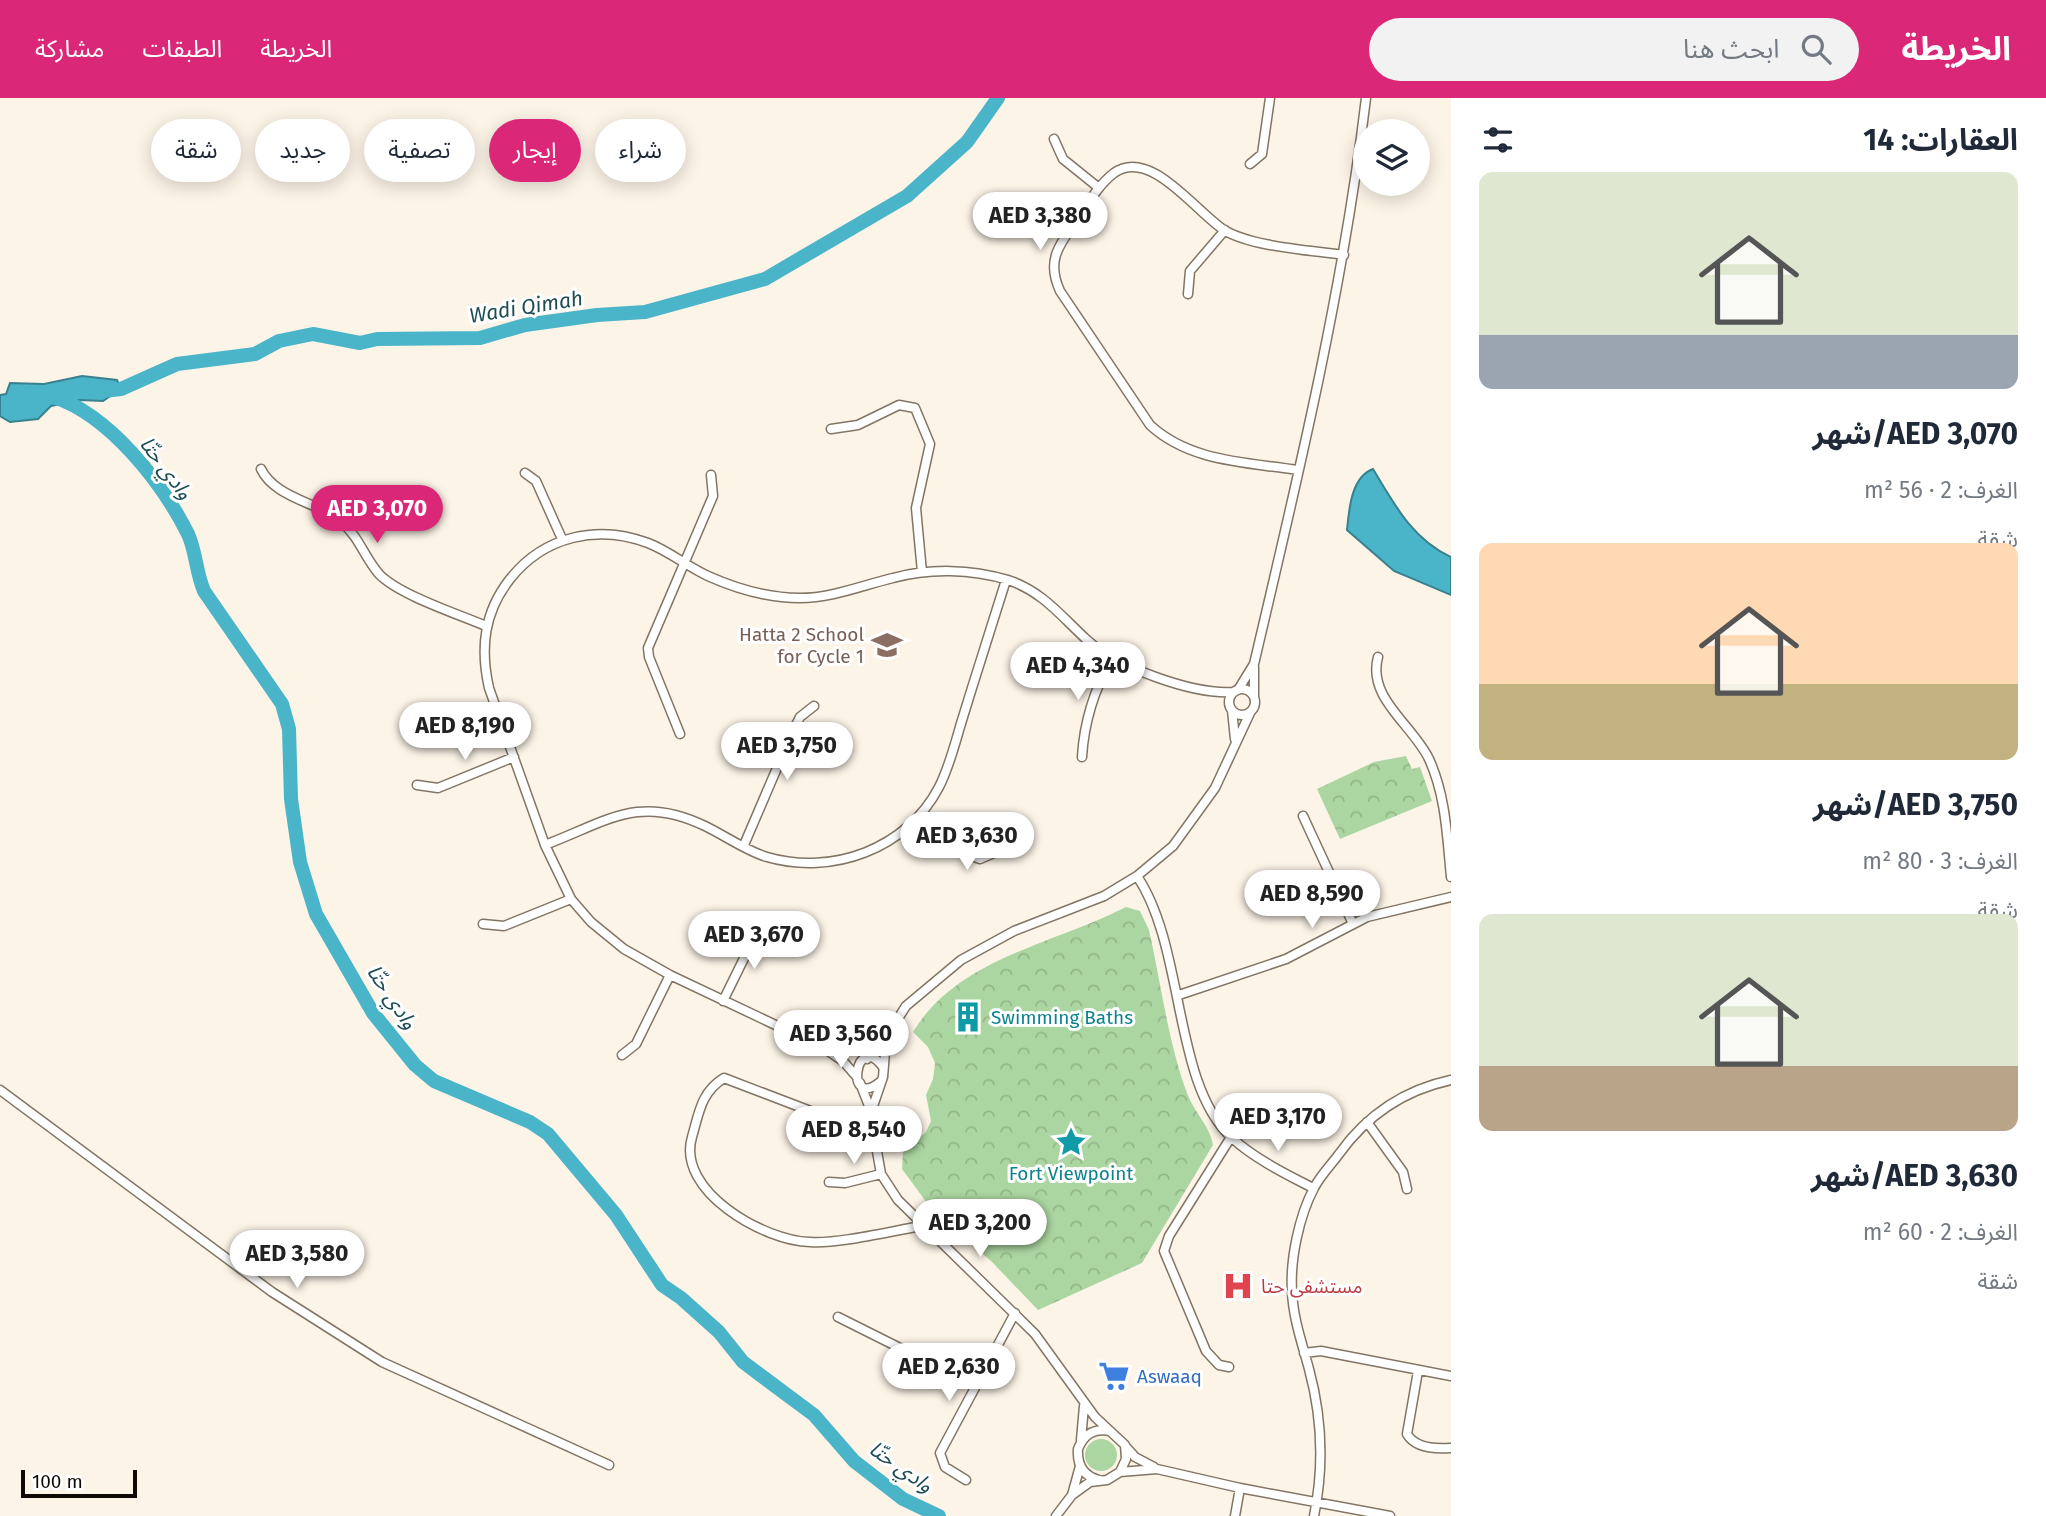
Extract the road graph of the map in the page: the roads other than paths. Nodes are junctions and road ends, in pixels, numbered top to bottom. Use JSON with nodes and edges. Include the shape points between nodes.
{"nodes":[{"id":1,"x":1270,"y":98,"type":"edge"},
{"id":2,"x":1364,"y":98,"type":"edge"},
{"id":3,"x":1054,"y":139,"type":"dead end"},
{"id":4,"x":1250,"y":164,"type":"dead end"},
{"id":5,"x":1099,"y":188,"type":"junction"},
{"id":6,"x":1225,"y":230,"type":"junction"},
{"id":7,"x":1343,"y":255,"type":"junction"},
{"id":8,"x":1188,"y":294,"type":"dead end"},
{"id":9,"x":831,"y":429,"type":"dead end"},
{"id":10,"x":261,"y":469,"type":"dead end"},
{"id":11,"x":1297,"y":470,"type":"junction"},
{"id":12,"x":525,"y":473,"type":"dead end"},
{"id":13,"x":711,"y":475,"type":"dead end"},
{"id":14,"x":562,"y":539,"type":"junction"},
{"id":15,"x":683,"y":562,"type":"junction"},
{"id":16,"x":922,"y":572,"type":"junction"},
{"id":17,"x":1006,"y":580,"type":"junction"},
{"id":18,"x":486,"y":626,"type":"junction"},
{"id":19,"x":1378,"y":657,"type":"dead end"},
{"id":20,"x":1112,"y":658,"type":"junction"},
{"id":21,"x":1254,"y":664,"type":"junction"},
{"id":22,"x":1207,"y":691,"type":"junction"},
{"id":23,"x":1236,"y":691,"type":"junction"},
{"id":24,"x":1254,"y":697,"type":"junction"},
{"id":25,"x":814,"y":706,"type":"dead end"},
{"id":26,"x":1231,"y":709,"type":"junction"},
{"id":27,"x":1250,"y":713,"type":"junction"},
{"id":28,"x":680,"y":734,"type":"dead end"},
{"id":29,"x":1235,"y":745,"type":"junction"},
{"id":30,"x":514,"y":757,"type":"junction"},
{"id":31,"x":1082,"y":757,"type":"dead end"},
{"id":32,"x":417,"y":785,"type":"dead end"},
{"id":33,"x":1303,"y":816,"type":"dead end"},
{"id":34,"x":1004,"y":829,"type":"dead end"},
{"id":35,"x":903,"y":832,"type":"junction"},
{"id":36,"x":545,"y":845,"type":"junction"},
{"id":37,"x":744,"y":845,"type":"junction"},
{"id":38,"x":1137,"y":876,"type":"junction"},
{"id":39,"x":1451,"y":877,"type":"edge"},
{"id":40,"x":1451,"y":897,"type":"edge"},
{"id":41,"x":571,"y":899,"type":"junction"},
{"id":42,"x":1353,"y":924,"type":"junction"},
{"id":43,"x":483,"y":925,"type":"dead end"},
{"id":44,"x":774,"y":930,"type":"dead end"},
{"id":45,"x":670,"y":975,"type":"junction"},
{"id":46,"x":1179,"y":995,"type":"junction"},
{"id":47,"x":723,"y":1001,"type":"junction"},
{"id":48,"x":887,"y":1037,"type":"junction"},
{"id":49,"x":622,"y":1055,"type":"dead end"},
{"id":50,"x":865,"y":1059,"type":"junction"},
{"id":51,"x":844,"y":1061,"type":"junction"},
{"id":52,"x":883,"y":1067,"type":"junction"},
{"id":53,"x":858,"y":1080,"type":"junction"},
{"id":54,"x":1451,"y":1080,"type":"edge"},
{"id":55,"x":881,"y":1081,"type":"junction"},
{"id":56,"x":0,"y":1090,"type":"edge"},
{"id":57,"x":870,"y":1116,"type":"junction"},
{"id":58,"x":1367,"y":1122,"type":"junction"},
{"id":59,"x":1231,"y":1137,"type":"junction"},
{"id":60,"x":873,"y":1141,"type":"junction"},
{"id":61,"x":881,"y":1174,"type":"junction"},
{"id":62,"x":829,"y":1182,"type":"dead end"},
{"id":63,"x":1313,"y":1188,"type":"junction"},
{"id":64,"x":1407,"y":1189,"type":"dead end"},
{"id":65,"x":922,"y":1226,"type":"junction"},
{"id":66,"x":1015,"y":1313,"type":"junction"},
{"id":67,"x":838,"y":1317,"type":"dead end"},
{"id":68,"x":1304,"y":1353,"type":"junction"},
{"id":69,"x":1229,"y":1367,"type":"dead end"},
{"id":70,"x":1418,"y":1371,"type":"junction"},
{"id":71,"x":1451,"y":1376,"type":"edge"},
{"id":72,"x":974,"y":1385,"type":"junction"},
{"id":73,"x":1083,"y":1403,"type":"junction"},
{"id":74,"x":1110,"y":1432,"type":"junction"},
{"id":75,"x":1082,"y":1440,"type":"junction"},
{"id":76,"x":1125,"y":1446,"type":"junction"},
{"id":77,"x":1450,"y":1448,"type":"edge"},
{"id":78,"x":609,"y":1465,"type":"dead end"},
{"id":79,"x":1080,"y":1466,"type":"junction"},
{"id":80,"x":1157,"y":1469,"type":"junction"},
{"id":81,"x":1120,"y":1472,"type":"junction"},
{"id":82,"x":966,"y":1480,"type":"dead end"},
{"id":83,"x":1099,"y":1480,"type":"junction"},
{"id":84,"x":1240,"y":1488,"type":"junction"},
{"id":85,"x":1072,"y":1494,"type":"junction"},
{"id":86,"x":1317,"y":1502,"type":"junction"},
{"id":87,"x":1055,"y":1516,"type":"edge"},
{"id":88,"x":1235,"y":1516,"type":"edge"},
{"id":89,"x":1314,"y":1516,"type":"edge"},
{"id":90,"x":1390,"y":1516,"type":"edge"}],
"edges":[{"from":1,"to":4,"type":"street","via":[[1262,154]]},
{"from":2,"to":7,"type":"street"},
{"from":3,"to":5,"type":"street","via":[[1063,159]]},
{"from":5,"to":6,"type":"street","via":[[1126,168],[1147,168]]},
{"from":5,"to":11,"type":"street","via":[[1060,244],[1053,273],[1060,291],[1150,425],[1164,438],[1196,454]]},
{"from":6,"to":7,"type":"street","via":[[1262,242]]},
{"from":6,"to":8,"type":"street","via":[[1191,271]]},
{"from":7,"to":11,"type":"street"},
{"from":9,"to":16,"type":"street","via":[[858,425],[899,405],[915,408],[930,444],[916,508]]},
{"from":10,"to":18,"type":"street","via":[[272,483],[340,520],[357,537],[381,576],[422,600]]},
{"from":11,"to":21,"type":"street"},
{"from":12,"to":14,"type":"street","via":[[536,481]]},
{"from":13,"to":15,"type":"street","via":[[713,496]]},
{"from":14,"to":15,"type":"street","via":[[605,534],[626,537]]},
{"from":14,"to":18,"type":"street","via":[[519,568],[501,591]]},
{"from":15,"to":16,"type":"street","via":[[743,589],[801,598]]},
{"from":15,"to":28,"type":"street","via":[[648,648]]},
{"from":16,"to":17,"type":"street","via":[[980,573]]},
{"from":17,"to":20,"type":"street","via":[[1039,594]]},
{"from":17,"to":35,"type":"street","via":[[939,787]]},
{"from":18,"to":30,"type":"street","via":[[484,665]]},
{"from":19,"to":39,"type":"street","via":[[1374,671],[1384,699],[1406,724],[1435,775]]},
{"from":20,"to":22,"type":"street"},
{"from":20,"to":31,"type":"street","via":[[1099,681]]},
{"from":21,"to":23,"type":"street"},
{"from":21,"to":24,"type":"street"},
{"from":22,"to":23,"type":"street"},
{"from":22,"to":26,"type":"street"},
{"from":23,"to":24,"type":"street","via":[[1248,690]]},
{"from":23,"to":26,"type":"street","via":[[1229,699]]},
{"from":24,"to":27,"type":"street"},
{"from":25,"to":37,"type":"street","via":[[800,717]]},
{"from":26,"to":27,"type":"street","via":[[1240,715]]},
{"from":26,"to":29,"type":"street"},
{"from":27,"to":29,"type":"street"},
{"from":29,"to":38,"type":"street","via":[[1198,815],[1173,846]]},
{"from":30,"to":32,"type":"street","via":[[438,788]]},
{"from":30,"to":36,"type":"street"},
{"from":33,"to":42,"type":"street"},
{"from":34,"to":35,"type":"street","via":[[996,852],[980,859]]},
{"from":35,"to":37,"type":"street","via":[[847,860],[807,864],[765,857]]},
{"from":36,"to":37,"type":"street","via":[[629,811],[647,809],[679,814]]},
{"from":36,"to":41,"type":"street"},
{"from":38,"to":46,"type":"street","via":[[1155,909]]},
{"from":38,"to":48,"type":"street","via":[[1104,896],[1014,931],[961,960],[906,1006]]},
{"from":40,"to":42,"type":"street","via":[[1384,911]]},
{"from":41,"to":43,"type":"street","via":[[501,926]]},
{"from":41,"to":45,"type":"street","via":[[624,949]]},
{"from":42,"to":46,"type":"street","via":[[1286,959]]},
{"from":44,"to":47,"type":"street","via":[[752,942]]},
{"from":45,"to":47,"type":"street"},
{"from":45,"to":49,"type":"street","via":[[636,1044]]},
{"from":46,"to":59,"type":"street","via":[[1201,1090]]},
{"from":47,"to":51,"type":"street"},
{"from":48,"to":50,"type":"street"},
{"from":48,"to":52,"type":"street"},
{"from":50,"to":51,"type":"street"},
{"from":50,"to":52,"type":"street","via":[[877,1060]]},
{"from":50,"to":53,"type":"street","via":[[856,1067]]},
{"from":51,"to":53,"type":"street"},
{"from":52,"to":55,"type":"street"},
{"from":53,"to":55,"type":"street","via":[[869,1087]]},
{"from":53,"to":57,"type":"street"},
{"from":54,"to":58,"type":"street","via":[[1398,1099]]},
{"from":55,"to":57,"type":"street"},
{"from":56,"to":78,"type":"street","via":[[272,1292],[382,1362]]},
{"from":57,"to":60,"type":"street"},
{"from":58,"to":63,"type":"street"},
{"from":58,"to":64,"type":"street","via":[[1403,1172]]},
{"from":59,"to":63,"type":"street"},
{"from":59,"to":69,"type":"street","via":[[1164,1251],[1206,1351],[1219,1365]]},
{"from":60,"to":61,"type":"street"},
{"from":60,"to":65,"type":"street","via":[[834,1120],[724,1078],[709,1088],[689,1149],[692,1172],[704,1191],[779,1236],[811,1242]]},
{"from":61,"to":62,"type":"street"},
{"from":61,"to":65,"type":"street"},
{"from":63,"to":68,"type":"street","via":[[1298,1233],[1291,1289]]},
{"from":65,"to":66,"type":"street"},
{"from":66,"to":72,"type":"street"},
{"from":66,"to":73,"type":"street","via":[[1056,1359]]},
{"from":67,"to":72,"type":"street"},
{"from":68,"to":70,"type":"street","via":[[1321,1351]]},
{"from":68,"to":86,"type":"street","via":[[1321,1448]]},
{"from":70,"to":71,"type":"street"},
{"from":70,"to":77,"type":"street","via":[[1407,1434],[1414,1443]]},
{"from":72,"to":82,"type":"street","via":[[940,1453],[945,1467]]},
{"from":73,"to":74,"type":"street"},
{"from":73,"to":75,"type":"street"},
{"from":74,"to":75,"type":"street","via":[[1097,1430]]},
{"from":74,"to":76,"type":"street"},
{"from":75,"to":79,"type":"street","via":[[1077,1449]]},
{"from":76,"to":80,"type":"street"},
{"from":76,"to":81,"type":"street"},
{"from":79,"to":83,"type":"street"},
{"from":79,"to":85,"type":"street"},
{"from":80,"to":81,"type":"street"},
{"from":80,"to":84,"type":"street"},
{"from":81,"to":83,"type":"street"},
{"from":83,"to":85,"type":"street"},
{"from":84,"to":86,"type":"street"},
{"from":84,"to":88,"type":"street"},
{"from":85,"to":87,"type":"street"},
{"from":86,"to":89,"type":"street"},
{"from":86,"to":90,"type":"street"}]}
